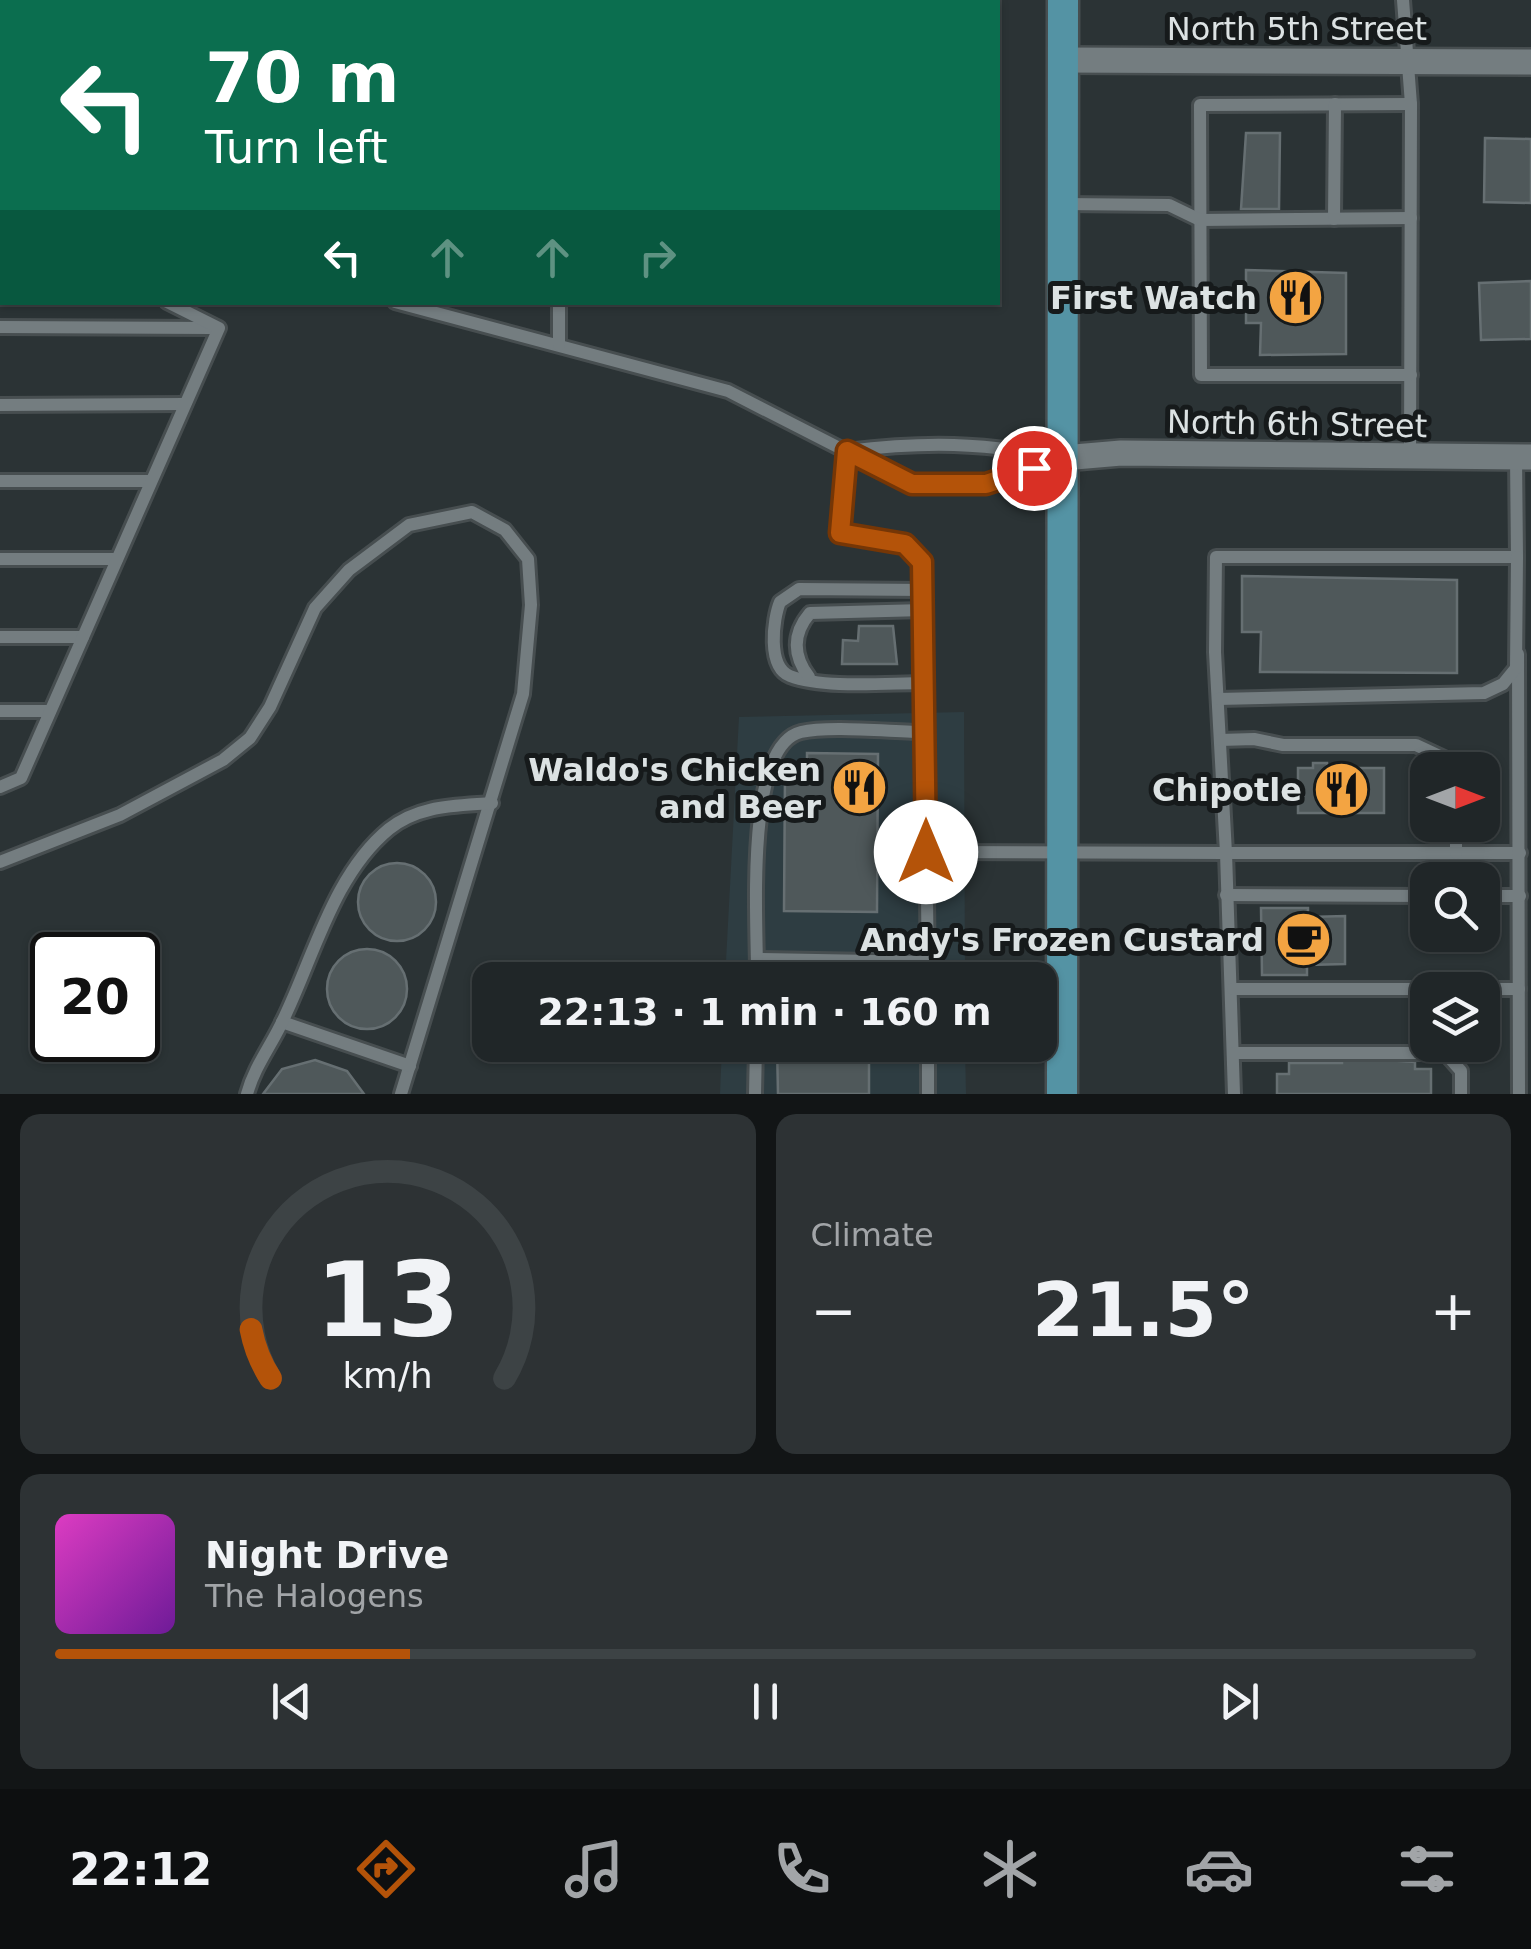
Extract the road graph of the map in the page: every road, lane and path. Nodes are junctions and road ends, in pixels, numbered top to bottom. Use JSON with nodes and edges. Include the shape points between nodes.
{"nodes":[{"id":1,"x":1062,"y":0,"type":"edge"},
{"id":2,"x":1403,"y":0,"type":"edge"},
{"id":3,"x":1063,"y":60,"type":"junction"},
{"id":4,"x":1408,"y":62,"type":"junction"},
{"id":5,"x":1531,"y":62,"type":"edge"},
{"id":6,"x":1335,"y":104,"type":"junction"},
{"id":7,"x":1411,"y":104,"type":"junction"},
{"id":8,"x":1062,"y":204,"type":"junction"},
{"id":9,"x":1411,"y":218,"type":"junction"},
{"id":10,"x":1334,"y":219,"type":"junction"},
{"id":11,"x":1200,"y":220,"type":"junction"},
{"id":12,"x":173,"y":305,"type":"edge"},
{"id":13,"x":406,"y":305,"type":"edge"},
{"id":14,"x":560,"y":305,"type":"edge"},
{"id":15,"x":0,"y":327,"type":"edge"},
{"id":16,"x":219,"y":328,"type":"junction"},
{"id":17,"x":560,"y":345,"type":"junction"},
{"id":18,"x":1411,"y":375,"type":"junction"},
{"id":19,"x":185,"y":404,"type":"junction"},
{"id":20,"x":0,"y":405,"type":"edge"},
{"id":21,"x":847,"y":451,"type":"junction"},
{"id":22,"x":1524,"y":457,"type":"edge"},
{"id":23,"x":1062,"y":458,"type":"junction"},
{"id":24,"x":1410,"y":458,"type":"junction"},
{"id":25,"x":0,"y":482,"type":"edge"},
{"id":26,"x":151,"y":482,"type":"junction"},
{"id":27,"x":1517,"y":556,"type":"junction"},
{"id":28,"x":0,"y":559,"type":"edge"},
{"id":29,"x":117,"y":559,"type":"junction"},
{"id":30,"x":924,"y":590,"type":"junction"},
{"id":31,"x":924,"y":610,"type":"junction"},
{"id":32,"x":0,"y":636,"type":"edge"},
{"id":33,"x":82,"y":636,"type":"junction"},
{"id":34,"x":1518,"y":654,"type":"junction"},
{"id":35,"x":808,"y":677,"type":"junction"},
{"id":36,"x":925,"y":683,"type":"junction"},
{"id":37,"x":1218,"y":699,"type":"junction"},
{"id":38,"x":0,"y":711,"type":"edge"},
{"id":39,"x":50,"y":711,"type":"junction"},
{"id":40,"x":926,"y":732,"type":"junction"},
{"id":41,"x":1220,"y":740,"type":"junction"},
{"id":42,"x":1431,"y":752,"type":"edge"},
{"id":43,"x":0,"y":786,"type":"edge"},
{"id":44,"x":492,"y":803,"type":"junction"},
{"id":45,"x":1456,"y":842,"type":"edge"},
{"id":46,"x":926,"y":852,"type":"junction"},
{"id":47,"x":1456,"y":853,"type":"junction"},
{"id":48,"x":1520,"y":853,"type":"junction"},
{"id":49,"x":1226,"y":854,"type":"junction"},
{"id":50,"x":1062,"y":855,"type":"junction"},
{"id":51,"x":0,"y":862,"type":"edge"},
{"id":52,"x":1226,"y":895,"type":"junction"},
{"id":53,"x":1410,"y":896,"type":"edge"},
{"id":54,"x":1500,"y":896,"type":"edge"},
{"id":55,"x":1520,"y":896,"type":"junction"},
{"id":56,"x":758,"y":959,"type":"junction"},
{"id":57,"x":758,"y":962,"type":"edge"},
{"id":58,"x":927,"y":962,"type":"joint"},
{"id":59,"x":1519,"y":989,"type":"junction"},
{"id":60,"x":1233,"y":990,"type":"junction"},
{"id":61,"x":282,"y":1022,"type":"junction"},
{"id":62,"x":1234,"y":1053,"type":"junction"},
{"id":63,"x":756,"y":1062,"type":"edge"},
{"id":64,"x":928,"y":1062,"type":"edge"},
{"id":65,"x":410,"y":1066,"type":"junction"},
{"id":66,"x":247,"y":1094,"type":"edge"},
{"id":67,"x":402,"y":1094,"type":"edge"},
{"id":68,"x":755,"y":1094,"type":"edge"},
{"id":69,"x":928,"y":1094,"type":"edge"},
{"id":70,"x":1062,"y":1094,"type":"edge"},
{"id":71,"x":1234,"y":1094,"type":"edge"},
{"id":72,"x":1461,"y":1094,"type":"edge"},
{"id":73,"x":1518,"y":1094,"type":"edge"}],
"edges":[{"from":1,"to":3,"type":"main road"},
{"from":2,"to":4,"type":"lane"},
{"from":3,"to":4,"type":"street","name":"North 5th Street"},
{"from":3,"to":8,"type":"main road"},
{"from":4,"to":5,"type":"street","name":"North 5th Street"},
{"from":4,"to":7,"type":"lane"},
{"from":6,"to":7,"type":"lane"},
{"from":6,"to":10,"type":"lane"},
{"from":6,"to":11,"type":"lane","via":[[1200,105]]},
{"from":7,"to":9,"type":"lane"},
{"from":8,"to":11,"type":"lane","via":[[1169,205]]},
{"from":8,"to":23,"type":"main road"},
{"from":9,"to":10,"type":"lane"},
{"from":9,"to":18,"type":"lane"},
{"from":10,"to":11,"type":"lane"},
{"from":11,"to":18,"type":"lane","via":[[1200,375]]},
{"from":12,"to":16,"type":"lane"},
{"from":13,"to":17,"type":"lane"},
{"from":14,"to":17,"type":"lane"},
{"from":15,"to":16,"type":"lane"},
{"from":16,"to":19,"type":"lane"},
{"from":17,"to":21,"type":"lane","via":[[728,391]]},
{"from":18,"to":24,"type":"lane"},
{"from":19,"to":20,"type":"lane"},
{"from":19,"to":26,"type":"lane"},
{"from":21,"to":23,"type":"lane","via":[[981,443]]},
{"from":21,"to":23,"type":"lane","via":[[912,484],[986,484]]},
{"from":21,"to":30,"type":"lane","via":[[840,533],[905,544],[922,562]]},
{"from":22,"to":24,"type":"street","name":"North 6th Street"},
{"from":22,"to":27,"type":"lane"},
{"from":23,"to":24,"type":"street","name":"North 6th Street"},
{"from":23,"to":50,"type":"main road"},
{"from":25,"to":26,"type":"lane"},
{"from":26,"to":29,"type":"lane"},
{"from":27,"to":34,"type":"lane"},
{"from":27,"to":37,"type":"lane","via":[[1216,557]]},
{"from":28,"to":29,"type":"lane"},
{"from":29,"to":33,"type":"lane"},
{"from":30,"to":31,"type":"lane"},
{"from":30,"to":35,"type":"lane","via":[[786,594],[775,613],[777,658],[788,676]]},
{"from":31,"to":35,"type":"lane","via":[[810,613],[796,647]]},
{"from":31,"to":36,"type":"lane"},
{"from":32,"to":33,"type":"lane"},
{"from":33,"to":39,"type":"lane"},
{"from":34,"to":37,"type":"lane","via":[[1503,684],[1484,693]]},
{"from":34,"to":48,"type":"lane"},
{"from":35,"to":36,"type":"lane","via":[[823,683]]},
{"from":36,"to":40,"type":"lane"},
{"from":37,"to":41,"type":"lane"},
{"from":38,"to":39,"type":"lane"},
{"from":39,"to":43,"type":"lane","via":[[20,778]]},
{"from":40,"to":46,"type":"lane"},
{"from":40,"to":56,"type":"lane","via":[[801,732],[780,744],[760,806]]},
{"from":41,"to":42,"type":"lane","via":[[1416,745]]},
{"from":41,"to":49,"type":"lane"},
{"from":44,"to":51,"type":"lane","via":[[523,694],[528,559],[506,530],[472,512],[409,525],[349,570],[315,608],[270,708],[250,738],[223,760],[120,814]]},
{"from":44,"to":61,"type":"lane","via":[[426,808],[389,829],[352,871]]},
{"from":44,"to":65,"type":"lane"},
{"from":45,"to":47,"type":"lane"},
{"from":46,"to":50,"type":"lane"},
{"from":46,"to":58,"type":"lane"},
{"from":47,"to":48,"type":"lane"},
{"from":47,"to":49,"type":"lane"},
{"from":48,"to":55,"type":"lane"},
{"from":49,"to":50,"type":"lane"},
{"from":49,"to":52,"type":"lane"},
{"from":50,"to":70,"type":"main road"},
{"from":52,"to":53,"type":"lane"},
{"from":52,"to":60,"type":"lane"},
{"from":54,"to":55,"type":"lane"},
{"from":55,"to":59,"type":"lane"},
{"from":56,"to":57,"type":"lane"},
{"from":56,"to":58,"type":"lane"},
{"from":59,"to":60,"type":"lane"},
{"from":59,"to":73,"type":"lane"},
{"from":60,"to":62,"type":"lane"},
{"from":61,"to":65,"type":"lane"},
{"from":61,"to":66,"type":"lane"},
{"from":62,"to":71,"type":"lane"},
{"from":62,"to":72,"type":"lane","via":[[1444,1053],[1460,1072]]},
{"from":63,"to":68,"type":"lane"},
{"from":64,"to":69,"type":"lane"},
{"from":65,"to":67,"type":"lane"}]}
